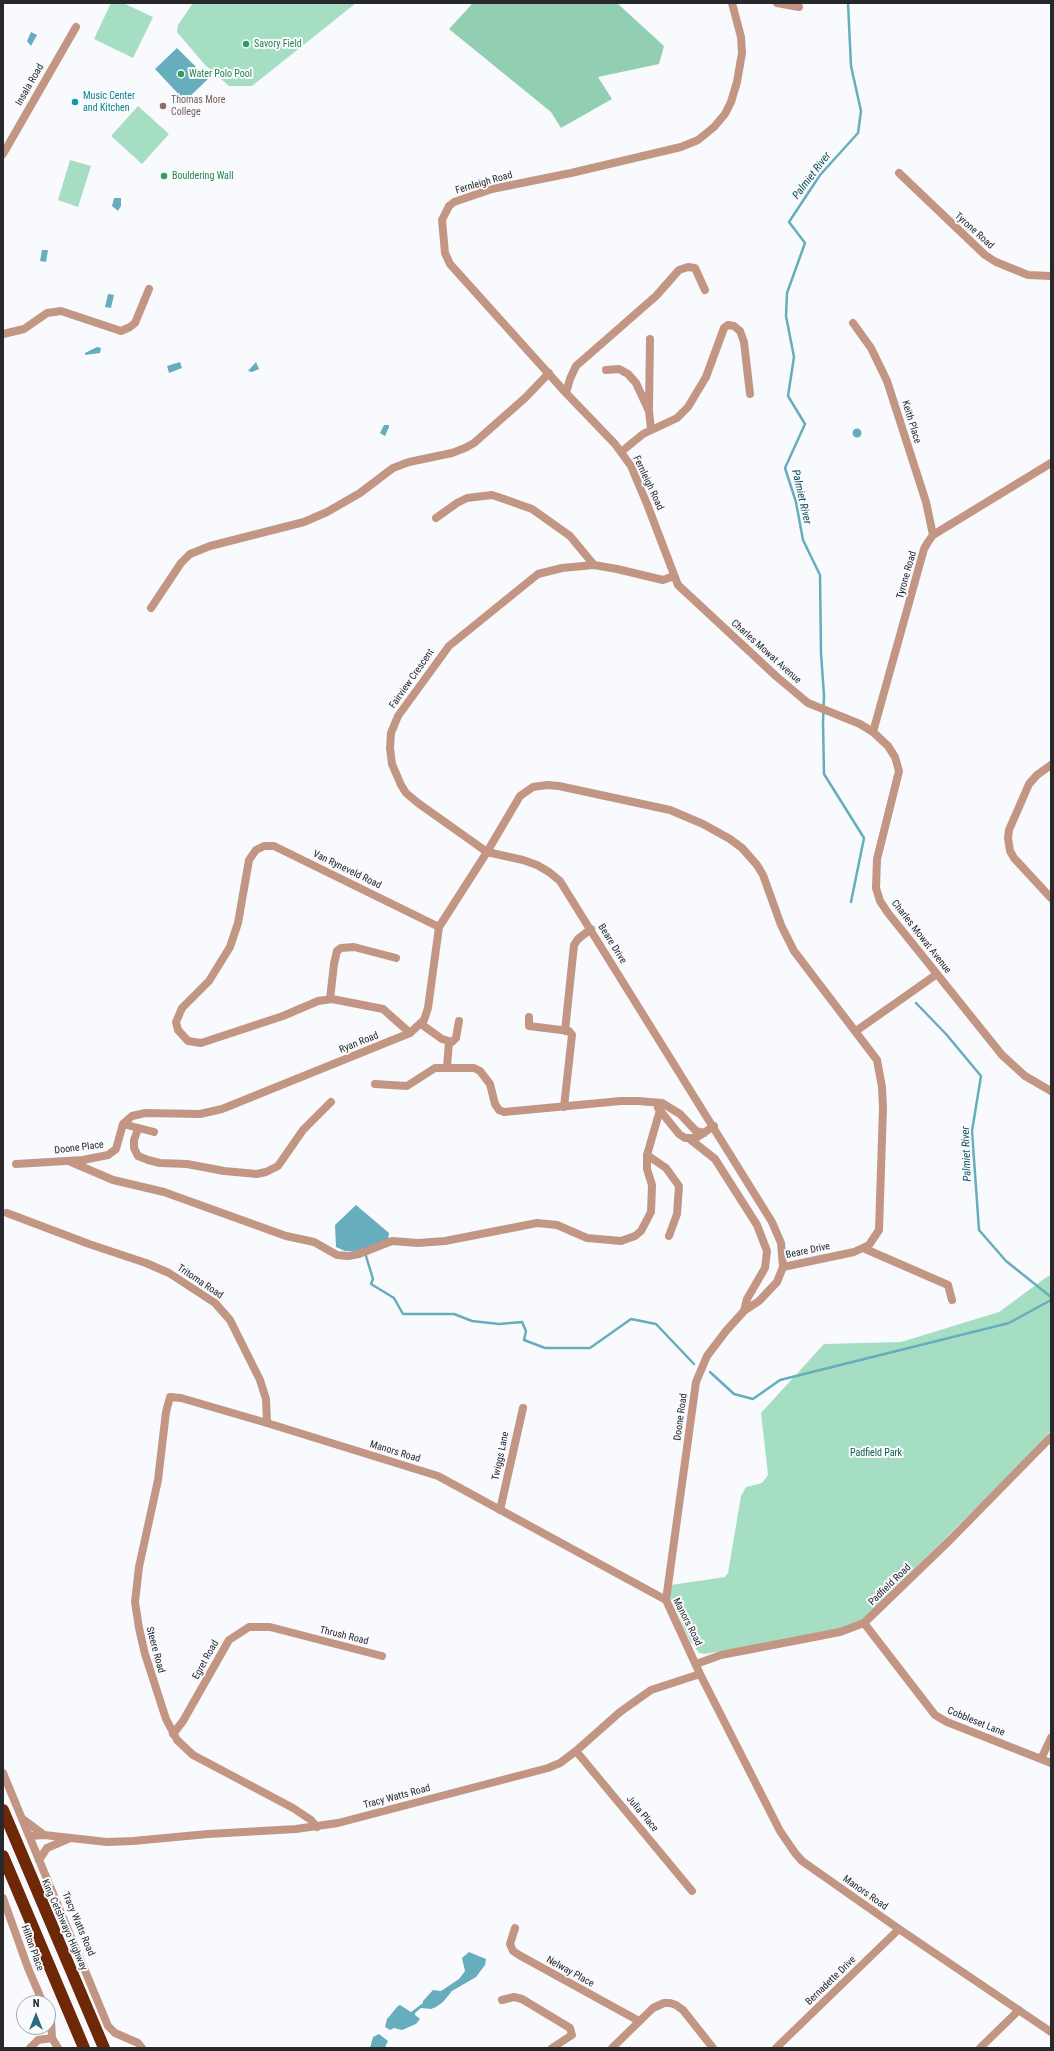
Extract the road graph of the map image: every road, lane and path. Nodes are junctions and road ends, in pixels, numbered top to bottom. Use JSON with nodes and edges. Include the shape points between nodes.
{"nodes":[{"id":1,"x":732,"y":3,"type":"edge"},
{"id":2,"x":777,"y":3,"type":"edge"},
{"id":3,"x":799,"y":7,"type":"dead end"},
{"id":4,"x":76,"y":27,"type":"dead end"},
{"id":5,"x":3,"y":154,"type":"edge"},
{"id":6,"x":899,"y":172,"type":"dead end"},
{"id":7,"x":1051,"y":276,"type":"edge"},
{"id":8,"x":149,"y":289,"type":"dead end"},
{"id":9,"x":705,"y":290,"type":"dead end"},
{"id":10,"x":853,"y":322,"type":"dead end"},
{"id":11,"x":3,"y":334,"type":"edge"},
{"id":12,"x":650,"y":339,"type":"dead end"},
{"id":13,"x":606,"y":370,"type":"dead end"},
{"id":14,"x":549,"y":373,"type":"junction"},
{"id":15,"x":566,"y":393,"type":"junction"},
{"id":16,"x":750,"y":394,"type":"dead end"},
{"id":17,"x":649,"y":411,"type":"junction"},
{"id":18,"x":652,"y":429,"type":"junction"},
{"id":19,"x":621,"y":452,"type":"junction"},
{"id":20,"x":1051,"y":462,"type":"edge"},
{"id":21,"x":436,"y":518,"type":"dead end"},
{"id":22,"x":933,"y":535,"type":"junction"},
{"id":23,"x":594,"y":565,"type":"junction"},
{"id":24,"x":674,"y":576,"type":"junction"},
{"id":25,"x":151,"y":608,"type":"dead end"},
{"id":26,"x":873,"y":732,"type":"junction"},
{"id":27,"x":1051,"y":765,"type":"edge"},
{"id":28,"x":487,"y":852,"type":"junction"},
{"id":29,"x":1051,"y":898,"type":"edge"},
{"id":30,"x":439,"y":927,"type":"junction"},
{"id":31,"x":591,"y":929,"type":"junction"},
{"id":32,"x":396,"y":958,"type":"dead end"},
{"id":33,"x":937,"y":974,"type":"junction"},
{"id":34,"x":330,"y":999,"type":"junction"},
{"id":35,"x":529,"y":1017,"type":"dead end"},
{"id":36,"x":459,"y":1021,"type":"dead end"},
{"id":37,"x":421,"y":1024,"type":"junction"},
{"id":38,"x":565,"y":1031,"type":"junction"},
{"id":39,"x":856,"y":1031,"type":"junction"},
{"id":40,"x":410,"y":1033,"type":"junction"},
{"id":41,"x":449,"y":1042,"type":"junction"},
{"id":42,"x":447,"y":1067,"type":"junction"},
{"id":43,"x":375,"y":1084,"type":"dead end"},
{"id":44,"x":1051,"y":1091,"type":"edge"},
{"id":45,"x":331,"y":1102,"type":"dead end"},
{"id":46,"x":659,"y":1106,"type":"junction"},
{"id":47,"x":564,"y":1107,"type":"junction"},
{"id":48,"x":123,"y":1124,"type":"junction"},
{"id":49,"x":714,"y":1126,"type":"junction"},
{"id":50,"x":138,"y":1129,"type":"junction"},
{"id":51,"x":154,"y":1132,"type":"dead end"},
{"id":52,"x":704,"y":1133,"type":"junction"},
{"id":53,"x":691,"y":1140,"type":"junction"},
{"id":54,"x":647,"y":1155,"type":"junction"},
{"id":55,"x":68,"y":1161,"type":"junction"},
{"id":56,"x":16,"y":1164,"type":"dead end"},
{"id":57,"x":7,"y":1214,"type":"dead end"},
{"id":58,"x":669,"y":1236,"type":"dead end"},
{"id":59,"x":863,"y":1248,"type":"junction"},
{"id":60,"x":783,"y":1267,"type":"junction"},
{"id":61,"x":952,"y":1300,"type":"dead end"},
{"id":62,"x":744,"y":1311,"type":"junction"},
{"id":63,"x":170,"y":1397,"type":"joint"},
{"id":64,"x":523,"y":1408,"type":"dead end"},
{"id":65,"x":267,"y":1423,"type":"junction"},
{"id":66,"x":1051,"y":1437,"type":"edge"},
{"id":67,"x":500,"y":1510,"type":"junction"},
{"id":68,"x":666,"y":1600,"type":"junction"},
{"id":69,"x":864,"y":1623,"type":"junction"},
{"id":70,"x":301,"y":1635,"type":"joint"},
{"id":71,"x":382,"y":1656,"type":"dead end"},
{"id":72,"x":696,"y":1664,"type":"junction"},
{"id":73,"x":700,"y":1674,"type":"junction"},
{"id":74,"x":173,"y":1734,"type":"junction"},
{"id":75,"x":1051,"y":1738,"type":"edge"},
{"id":76,"x":576,"y":1751,"type":"junction"},
{"id":77,"x":1041,"y":1759,"type":"junction"},
{"id":78,"x":1051,"y":1763,"type":"edge"},
{"id":79,"x":3,"y":1773,"type":"edge"},
{"id":80,"x":3,"y":1810,"type":"edge"},
{"id":81,"x":23,"y":1819,"type":"junction"},
{"id":82,"x":318,"y":1827,"type":"junction"},
{"id":83,"x":44,"y":1835,"type":"junction"},
{"id":84,"x":30,"y":1836,"type":"junction"},
{"id":85,"x":68,"y":1838,"type":"junction"},
{"id":86,"x":3,"y":1856,"type":"edge"},
{"id":87,"x":39,"y":1860,"type":"junction"},
{"id":88,"x":692,"y":1891,"type":"dead end"},
{"id":89,"x":3,"y":1898,"type":"edge"},
{"id":90,"x":515,"y":1928,"type":"dead end"},
{"id":91,"x":899,"y":1929,"type":"junction"},
{"id":92,"x":40,"y":1995,"type":"edge"},
{"id":93,"x":502,"y":2000,"type":"dead end"},
{"id":94,"x":1019,"y":2010,"type":"junction"},
{"id":95,"x":639,"y":2020,"type":"junction"},
{"id":96,"x":1051,"y":2032,"type":"edge"},
{"id":97,"x":52,"y":2035,"type":"edge"},
{"id":98,"x":52,"y":2038,"type":"junction"},
{"id":99,"x":30,"y":2048,"type":"edge"},
{"id":100,"x":58,"y":2048,"type":"edge"},
{"id":101,"x":84,"y":2048,"type":"edge"},
{"id":102,"x":104,"y":2048,"type":"edge"},
{"id":103,"x":142,"y":2048,"type":"edge"},
{"id":104,"x":552,"y":2048,"type":"edge"},
{"id":105,"x":612,"y":2048,"type":"edge"},
{"id":106,"x":713,"y":2048,"type":"edge"},
{"id":107,"x":776,"y":2048,"type":"edge"},
{"id":108,"x":980,"y":2048,"type":"edge"}],
"edges":[{"from":1,"to":14,"type":"street","name":"Fernleigh Road","via":[[741,37],[742,53],[737,82],[725,114],[698,140],[659,154],[492,189],[454,202],[445,212],[442,220],[443,242],[450,264]]},
{"from":2,"to":3,"type":"street"},
{"from":4,"to":5,"type":"street","name":"Insala Road"},
{"from":6,"to":7,"type":"street","name":"Tyrone Road","via":[[985,255],[1028,275]]},
{"from":8,"to":11,"type":"street","via":[[135,323],[121,331],[62,311],[47,313],[24,329]]},
{"from":9,"to":15,"type":"street","via":[[695,268],[679,270],[666,287],[576,366]]},
{"from":10,"to":22,"type":"street","name":"Keith Place","via":[[871,348],[887,381],[926,502]]},
{"from":12,"to":17,"type":"street"},
{"from":13,"to":17,"type":"street","via":[[619,369],[628,374],[636,383]]},
{"from":14,"to":15,"type":"street","name":"Fernleigh Road"},
{"from":14,"to":25,"type":"street","via":[[525,398],[466,448],[393,468],[360,493],[304,522],[210,546],[190,554],[181,563]]},
{"from":15,"to":19,"type":"street","name":"Fernleigh Road"},
{"from":16,"to":18,"type":"street","via":[[744,342],[740,331],[728,325],[724,328],[706,377],[688,407],[677,418]]},
{"from":17,"to":18,"type":"street"},
{"from":18,"to":19,"type":"street"},
{"from":19,"to":24,"type":"street","name":"Fernleigh Road","via":[[631,466],[648,504]]},
{"from":20,"to":22,"type":"street","name":"Tyrone Road"},
{"from":21,"to":23,"type":"street","via":[[467,498],[492,495],[532,509],[570,536]]},
{"from":22,"to":26,"type":"street","name":"Tyrone Road","via":[[924,549]]},
{"from":23,"to":24,"type":"street","name":"Fairview Crescent","via":[[663,580]]},
{"from":23,"to":28,"type":"street","name":"Fairview Crescent","via":[[544,571],[529,579],[449,646],[395,722],[391,733],[392,764],[406,793]]},
{"from":24,"to":26,"type":"street","name":"Charles Mowat Avenue","via":[[678,585],[808,703]]},
{"from":26,"to":33,"type":"street","name":"Charles Mowat Avenue","via":[[888,746],[899,771],[877,859],[876,888],[880,901],[888,913]]},
{"from":27,"to":29,"type":"street","via":[[1029,784],[1009,830],[1008,844],[1014,858]]},
{"from":28,"to":30,"type":"street","name":"Ryan Road"},
{"from":28,"to":31,"type":"street","name":"Beare Drive","via":[[523,860],[549,872],[560,881]]},
{"from":28,"to":39,"type":"street","name":"Beare Drive","via":[[520,796],[540,785],[559,786],[650,805],[670,810],[703,824],[742,848],[757,865],[794,951]]},
{"from":30,"to":34,"type":"street","name":"Van Ryneveld Road","via":[[274,846],[260,848],[249,860],[238,923],[230,947],[210,981],[182,1008],[176,1022],[178,1030],[188,1041],[201,1043]]},
{"from":30,"to":37,"type":"street","name":"Ryan Road","via":[[431,996]]},
{"from":31,"to":38,"type":"street","via":[[578,938],[574,945]]},
{"from":31,"to":49,"type":"street","name":"Beare Drive"},
{"from":32,"to":34,"type":"street","via":[[354,947],[341,948],[337,951],[334,964]]},
{"from":33,"to":39,"type":"street"},
{"from":33,"to":44,"type":"street","name":"Charles Mowat Avenue","via":[[1012,1065]]},
{"from":34,"to":40,"type":"street","via":[[383,1009]]},
{"from":35,"to":38,"type":"street","via":[[531,1027]]},
{"from":36,"to":41,"type":"street","via":[[456,1038]]},
{"from":37,"to":40,"type":"street","name":"Ryan Road"},
{"from":37,"to":41,"type":"street"},
{"from":38,"to":47,"type":"street","via":[[572,1037]]},
{"from":39,"to":59,"type":"street","name":"Beare Drive","via":[[877,1060],[884,1108],[880,1225],[876,1238]]},
{"from":40,"to":48,"type":"street","name":"Ryan Road","via":[[222,1109],[189,1115],[138,1114]]},
{"from":41,"to":42,"type":"street"},
{"from":42,"to":43,"type":"street","via":[[431,1070],[408,1086]]},
{"from":42,"to":47,"type":"street","via":[[474,1068],[480,1071],[492,1087],[497,1108],[504,1112]]},
{"from":45,"to":50,"type":"street","via":[[303,1130],[278,1166],[257,1174],[148,1160],[138,1156],[134,1148]]},
{"from":46,"to":47,"type":"street","via":[[621,1100]]},
{"from":46,"to":52,"type":"street","via":[[680,1114],[696,1130]]},
{"from":46,"to":53,"type":"street","via":[[679,1134]]},
{"from":46,"to":54,"type":"street"},
{"from":48,"to":50,"type":"street"},
{"from":48,"to":55,"type":"street","name":"Doone Place","via":[[116,1149],[108,1156]]},
{"from":49,"to":52,"type":"street"},
{"from":49,"to":60,"type":"street","name":"Beare Drive","via":[[772,1222],[781,1243]]},
{"from":50,"to":51,"type":"street"},
{"from":52,"to":53,"type":"street"},
{"from":53,"to":62,"type":"street","via":[[714,1158],[757,1225],[767,1251],[766,1268],[747,1299]]},
{"from":54,"to":55,"type":"street","via":[[652,1185],[651,1212],[642,1231],[629,1239],[609,1241],[587,1238],[557,1225],[537,1223],[445,1241],[392,1241],[348,1256],[337,1255],[314,1242],[286,1236],[164,1192],[113,1180]]},
{"from":54,"to":58,"type":"street","via":[[666,1168],[679,1186],[677,1214]]},
{"from":55,"to":56,"type":"street","name":"Doone Place"},
{"from":57,"to":65,"type":"street","name":"Tritoma Road","via":[[146,1263],[169,1273],[216,1303],[230,1320],[260,1380],[266,1399]]},
{"from":59,"to":60,"type":"street","name":"Beare Drive"},
{"from":59,"to":61,"type":"street","via":[[948,1285]]},
{"from":60,"to":62,"type":"street","name":"Doone Road","via":[[781,1275],[768,1292]]},
{"from":62,"to":68,"type":"street","name":"Doone Road","via":[[707,1356],[696,1382]]},
{"from":63,"to":65,"type":"street","name":"Manors Road"},
{"from":63,"to":74,"type":"street","name":"Steere Road","via":[[158,1480],[139,1567],[136,1602],[145,1654]]},
{"from":64,"to":67,"type":"street","name":"Twiggs Lane"},
{"from":65,"to":67,"type":"street","name":"Manors Road","via":[[430,1473]]},
{"from":66,"to":69,"type":"street","name":"Padfield Road"},
{"from":67,"to":68,"type":"street","name":"Manors Road"},
{"from":68,"to":72,"type":"street","name":"Manors Road"},
{"from":69,"to":72,"type":"street","name":"Padfield Road","via":[[840,1632],[721,1656]]},
{"from":69,"to":77,"type":"street","name":"Cobbleset Lane","via":[[935,1715]]},
{"from":70,"to":71,"type":"street","name":"Thrush Road"},
{"from":70,"to":74,"type":"street","name":"Egret Road","via":[[257,1626],[233,1635]]},
{"from":72,"to":73,"type":"street","name":"Manors Road"},
{"from":73,"to":76,"type":"street","name":"Tracy Watts Road","via":[[652,1690],[620,1712]]},
{"from":73,"to":91,"type":"street","name":"Manors Road","via":[[780,1831],[795,1853],[802,1861]]},
{"from":74,"to":82,"type":"street","name":"Steere Road","via":[[192,1755],[298,1811]]},
{"from":75,"to":77,"type":"street"},
{"from":76,"to":82,"type":"street","name":"Tracy Watts Road","via":[[560,1762],[534,1772]]},
{"from":76,"to":88,"type":"street","name":"Julia Place"},
{"from":77,"to":78,"type":"street","name":"Cobbleset Lane"},
{"from":79,"to":81,"type":"street"},
{"from":80,"to":102,"type":"highway","name":"King Cetshwayo Highway"},
{"from":81,"to":83,"type":"street"},
{"from":81,"to":84,"type":"street"},
{"from":82,"to":85,"type":"street","name":"Tracy Watts Road","via":[[133,1841],[107,1842]]},
{"from":83,"to":84,"type":"street","name":"Tracy Watts Road"},
{"from":83,"to":85,"type":"street","name":"Tracy Watts Road"},
{"from":84,"to":87,"type":"street","name":"Tracy Watts Road"},
{"from":85,"to":87,"type":"street","name":"Tracy Watts Road","via":[[50,1845]]},
{"from":86,"to":101,"type":"highway"},
{"from":87,"to":103,"type":"street","name":"Tracy Watts Road","via":[[108,2026],[115,2033],[138,2043]]},
{"from":89,"to":92,"type":"street","name":"Hilton Place"},
{"from":90,"to":95,"type":"street","name":"Nelway Place","via":[[510,1944],[519,1955]]},
{"from":91,"to":94,"type":"street","name":"Manors Road"},
{"from":91,"to":107,"type":"street","name":"Bernadette Drive"},
{"from":93,"to":104,"type":"street","via":[[514,1997],[522,1999],[570,2028],[572,2035]]},
{"from":94,"to":96,"type":"street","name":"Manors Road"},
{"from":94,"to":108,"type":"street"},
{"from":95,"to":105,"type":"street"},
{"from":95,"to":106,"type":"street","via":[[658,2005],[676,2005]]},
{"from":97,"to":98,"type":"street"},
{"from":98,"to":99,"type":"street","via":[[38,2040]]},
{"from":98,"to":100,"type":"street"}]}
